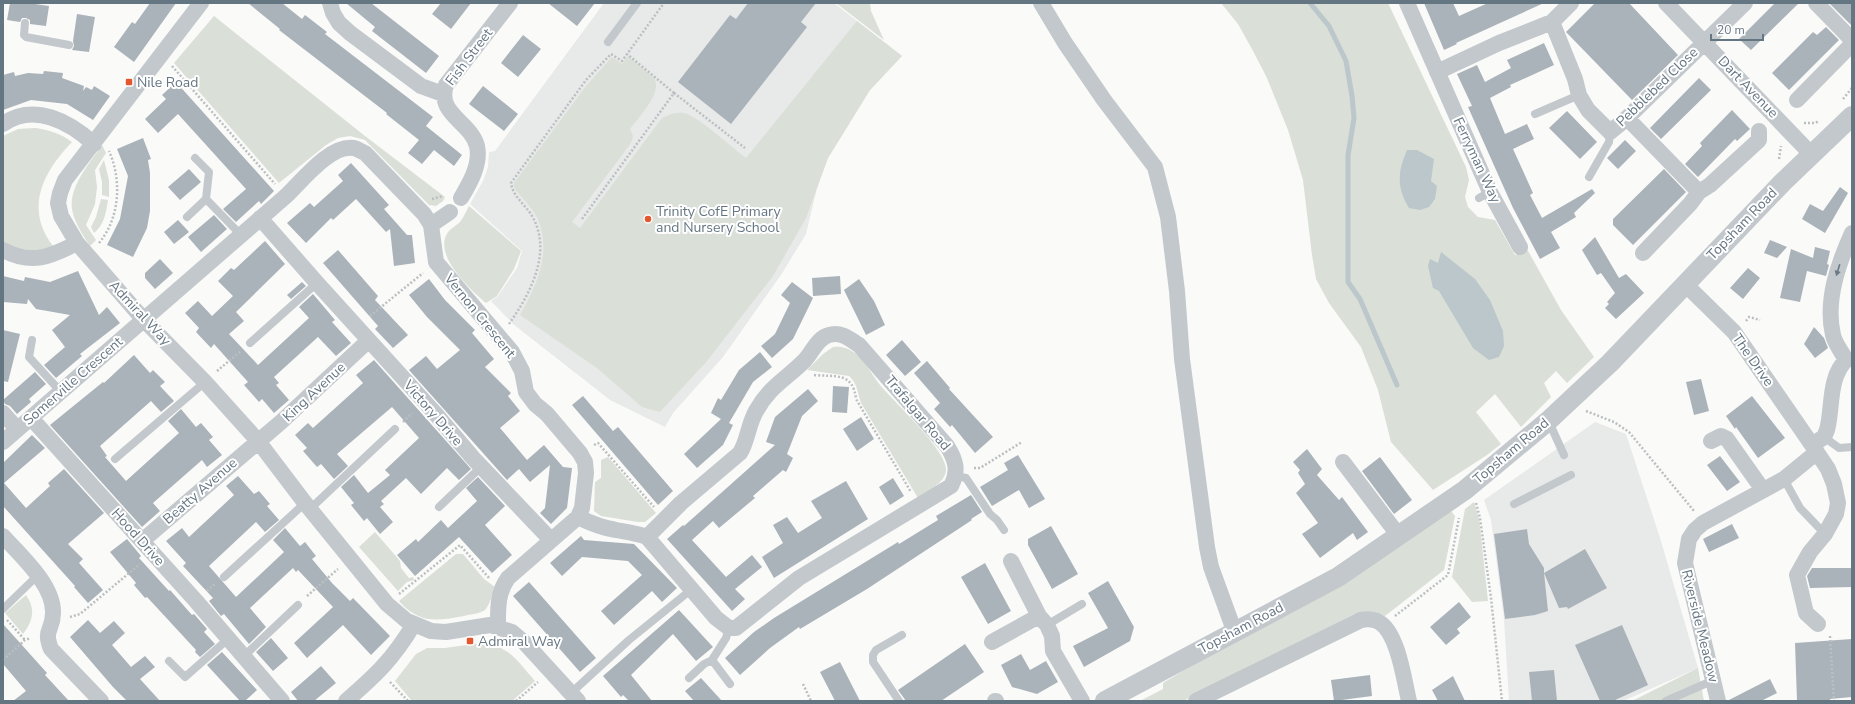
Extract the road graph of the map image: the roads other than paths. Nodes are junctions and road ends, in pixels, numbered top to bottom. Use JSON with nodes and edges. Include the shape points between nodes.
{"nodes":[{"id":1,"x":201,"y":3,"type":"edge"},
{"id":2,"x":330,"y":3,"type":"edge"},
{"id":3,"x":510,"y":3,"type":"edge"},
{"id":4,"x":637,"y":3,"type":"edge"},
{"id":5,"x":1041,"y":3,"type":"edge"},
{"id":6,"x":1407,"y":3,"type":"edge"},
{"id":7,"x":1571,"y":3,"type":"edge"},
{"id":8,"x":1666,"y":3,"type":"edge"},
{"id":9,"x":1745,"y":3,"type":"edge"},
{"id":10,"x":1816,"y":3,"type":"edge"},
{"id":11,"x":1552,"y":22,"type":"junction"},
{"id":12,"x":25,"y":23,"type":"dead end"},
{"id":13,"x":1852,"y":40,"type":"edge"},
{"id":14,"x":608,"y":42,"type":"dead end"},
{"id":15,"x":1705,"y":42,"type":"junction"},
{"id":16,"x":1852,"y":44,"type":"edge"},
{"id":17,"x":69,"y":45,"type":"dead end"},
{"id":18,"x":1437,"y":72,"type":"junction"},
{"id":19,"x":443,"y":94,"type":"junction"},
{"id":20,"x":1579,"y":95,"type":"junction"},
{"id":21,"x":1797,"y":100,"type":"dead end"},
{"id":22,"x":1535,"y":114,"type":"dead end"},
{"id":23,"x":1852,"y":116,"type":"edge"},
{"id":24,"x":1627,"y":118,"type":"junction"},
{"id":25,"x":3,"y":124,"type":"edge"},
{"id":26,"x":1760,"y":131,"type":"dead end"},
{"id":27,"x":1610,"y":132,"type":"junction"},
{"id":28,"x":100,"y":145,"type":"junction"},
{"id":29,"x":1812,"y":155,"type":"junction"},
{"id":30,"x":195,"y":158,"type":"dead end"},
{"id":31,"x":1590,"y":177,"type":"dead end"},
{"id":32,"x":1699,"y":192,"type":"junction"},
{"id":33,"x":461,"y":198,"type":"dead end"},
{"id":34,"x":206,"y":199,"type":"junction"},
{"id":35,"x":450,"y":212,"type":"dead end"},
{"id":36,"x":187,"y":216,"type":"dead end"},
{"id":37,"x":260,"y":218,"type":"junction"},
{"id":38,"x":431,"y":226,"type":"junction"},
{"id":39,"x":1852,"y":233,"type":"edge"},
{"id":40,"x":241,"y":235,"type":"junction"},
{"id":41,"x":76,"y":243,"type":"junction"},
{"id":42,"x":1520,"y":247,"type":"dead end"},
{"id":43,"x":3,"y":250,"type":"edge"},
{"id":44,"x":1643,"y":253,"type":"dead end"},
{"id":45,"x":317,"y":283,"type":"junction"},
{"id":46,"x":1685,"y":284,"type":"junction"},
{"id":47,"x":144,"y":320,"type":"junction"},
{"id":48,"x":32,"y":340,"type":"dead end"},
{"id":49,"x":368,"y":341,"type":"junction"},
{"id":50,"x":250,"y":343,"type":"road end"},
{"id":51,"x":1849,"y":360,"type":"edge"},
{"id":52,"x":205,"y":382,"type":"junction"},
{"id":53,"x":61,"y":392,"type":"junction"},
{"id":54,"x":3,"y":413,"type":"edge"},
{"id":55,"x":31,"y":418,"type":"junction"},
{"id":56,"x":1548,"y":421,"type":"junction"},
{"id":57,"x":17,"y":428,"type":"junction"},
{"id":58,"x":395,"y":429,"type":"road end"},
{"id":59,"x":258,"y":441,"type":"junction"},
{"id":60,"x":1711,"y":441,"type":"dead end"},
{"id":61,"x":3,"y":442,"type":"edge"},
{"id":62,"x":1818,"y":444,"type":"junction"},
{"id":63,"x":1852,"y":447,"type":"edge"},
{"id":64,"x":1564,"y":455,"type":"dead end"},
{"id":65,"x":115,"y":459,"type":"dead end"},
{"id":66,"x":1343,"y":462,"type":"dead end"},
{"id":67,"x":481,"y":467,"type":"junction"},
{"id":68,"x":956,"y":470,"type":"junction"},
{"id":69,"x":1571,"y":475,"type":"dead end"},
{"id":70,"x":1784,"y":479,"type":"junction"},
{"id":71,"x":1764,"y":490,"type":"junction"},
{"id":72,"x":1514,"y":504,"type":"dead end"},
{"id":73,"x":308,"y":506,"type":"junction"},
{"id":74,"x":1845,"y":506,"type":"edge"},
{"id":75,"x":439,"y":507,"type":"dead end"},
{"id":76,"x":578,"y":516,"type":"junction"},
{"id":77,"x":1004,"y":530,"type":"dead end"},
{"id":78,"x":1825,"y":534,"type":"junction"},
{"id":79,"x":3,"y":536,"type":"edge"},
{"id":80,"x":1399,"y":536,"type":"junction"},
{"id":81,"x":647,"y":537,"type":"junction"},
{"id":82,"x":551,"y":540,"type":"junction"},
{"id":83,"x":142,"y":541,"type":"junction"},
{"id":84,"x":1011,"y":561,"type":"dead end"},
{"id":85,"x":38,"y":575,"type":"junction"},
{"id":86,"x":224,"y":576,"type":"road end"},
{"id":87,"x":692,"y":589,"type":"junction"},
{"id":88,"x":1082,"y":604,"type":"dead end"},
{"id":89,"x":298,"y":605,"type":"road end"},
{"id":90,"x":3,"y":609,"type":"edge"},
{"id":91,"x":1043,"y":620,"type":"junction"},
{"id":92,"x":414,"y":624,"type":"junction"},
{"id":93,"x":1818,"y":624,"type":"road end"},
{"id":94,"x":498,"y":626,"type":"junction"},
{"id":95,"x":730,"y":628,"type":"junction"},
{"id":96,"x":1235,"y":633,"type":"junction"},
{"id":97,"x":902,"y":635,"type":"dead end"},
{"id":98,"x":228,"y":639,"type":"junction"},
{"id":99,"x":992,"y":642,"type":"dead end"},
{"id":100,"x":243,"y":657,"type":"junction"},
{"id":101,"x":712,"y":660,"type":"junction"},
{"id":102,"x":169,"y":661,"type":"dead end"},
{"id":103,"x":690,"y":678,"type":"dead end"},
{"id":104,"x":1714,"y":680,"type":"junction"},
{"id":105,"x":730,"y":684,"type":"dead end"},
{"id":106,"x":574,"y":697,"type":"edge"},
{"id":107,"x":101,"y":701,"type":"edge"},
{"id":108,"x":282,"y":701,"type":"edge"},
{"id":109,"x":346,"y":701,"type":"edge"},
{"id":110,"x":899,"y":701,"type":"edge"},
{"id":111,"x":1082,"y":701,"type":"edge"},
{"id":112,"x":1105,"y":701,"type":"edge"},
{"id":113,"x":1196,"y":701,"type":"edge"},
{"id":114,"x":1409,"y":701,"type":"edge"},
{"id":115,"x":1666,"y":701,"type":"edge"},
{"id":116,"x":1718,"y":701,"type":"edge"}],
"edges":[{"from":1,"to":28,"type":"street","name":"Admiral Way"},
{"from":2,"to":19,"type":"street","via":[[339,23],[350,34],[421,86]]},
{"from":3,"to":19,"type":"street","name":"Fish Street","via":[[446,85]]},
{"from":4,"to":14,"type":"lane"},
{"from":5,"to":96,"type":"street","via":[[1100,94],[1155,167],[1168,217],[1183,367],[1207,547],[1211,567]]},
{"from":6,"to":18,"type":"street","name":"Ferryman Way"},
{"from":7,"to":11,"type":"street"},
{"from":8,"to":15,"type":"street","name":"Dart Avenue"},
{"from":9,"to":15,"type":"street","name":"Pebblebed Close"},
{"from":10,"to":13,"type":"street"},
{"from":11,"to":18,"type":"street","via":[[1498,43]]},
{"from":11,"to":20,"type":"street","name":"Pebblebed Close"},
{"from":12,"to":17,"type":"lane","via":[[26,37]]},
{"from":15,"to":24,"type":"street","name":"Pebblebed Close"},
{"from":15,"to":29,"type":"street","name":"Dart Avenue"},
{"from":16,"to":21,"type":"street"},
{"from":18,"to":42,"type":"street","name":"Ferryman Way","via":[[1485,195]]},
{"from":19,"to":33,"type":"street","name":"Fish Street","via":[[446,106],[477,145],[475,171]]},
{"from":20,"to":22,"type":"lane"},
{"from":20,"to":27,"type":"street","name":"Pebblebed Close","via":[[1588,110]]},
{"from":23,"to":29,"type":"street","name":"Topsham Road"},
{"from":24,"to":27,"type":"street","name":"Pebblebed Close"},
{"from":24,"to":32,"type":"street"},
{"from":25,"to":28,"type":"street","via":[[26,116],[45,116],[68,123]]},
{"from":26,"to":32,"type":"street","via":[[1759,140]]},
{"from":27,"to":31,"type":"lane","name":"Pebblebed Close","via":[[1608,142]]},
{"from":28,"to":41,"type":"street","name":"Admiral Way","via":[[75,165],[60,193],[58,203],[61,216]]},
{"from":29,"to":46,"type":"street","name":"Topsham Road"},
{"from":30,"to":34,"type":"lane","via":[[209,172]]},
{"from":32,"to":44,"type":"street"},
{"from":34,"to":36,"type":"lane"},
{"from":34,"to":40,"type":"lane"},
{"from":35,"to":38,"type":"street"},
{"from":37,"to":38,"type":"street","name":"Vernon Crescent","via":[[325,158],[335,152],[354,148],[366,153],[424,214]]},
{"from":37,"to":40,"type":"street","name":"Vernon Crescent"},
{"from":37,"to":45,"type":"street","name":"Victory Drive"},
{"from":38,"to":76,"type":"street","name":"Vernon Crescent","via":[[436,262],[512,352],[522,371],[526,392],[574,444],[585,462],[582,508]]},
{"from":39,"to":51,"type":"street","one_way":true,"via":[[1836,275],[1830,317],[1833,337]]},
{"from":40,"to":47,"type":"street","name":"Vernon Crescent"},
{"from":41,"to":43,"type":"street","via":[[43,258],[31,258]]},
{"from":41,"to":47,"type":"street","name":"Admiral Way"},
{"from":45,"to":49,"type":"street","name":"Victory Drive"},
{"from":45,"to":50,"type":"lane"},
{"from":46,"to":56,"type":"street","name":"Topsham Road","via":[[1610,363]]},
{"from":46,"to":62,"type":"street","name":"The Drive","via":[[1734,332]]},
{"from":47,"to":52,"type":"street","name":"Admiral Way"},
{"from":47,"to":53,"type":"street","name":"Somerville Crescent"},
{"from":48,"to":53,"type":"lane","via":[[29,357]]},
{"from":49,"to":59,"type":"street","name":"King Avenue"},
{"from":49,"to":67,"type":"street","name":"Victory Drive"},
{"from":51,"to":62,"type":"street","via":[[1840,366],[1835,376],[1829,422]]},
{"from":52,"to":59,"type":"street","name":"Admiral Way"},
{"from":52,"to":65,"type":"lane"},
{"from":53,"to":55,"type":"street","name":"Somerville Crescent"},
{"from":54,"to":57,"type":"street"},
{"from":55,"to":57,"type":"street","name":"Somerville Crescent"},
{"from":55,"to":83,"type":"street","name":"Hood Drive"},
{"from":56,"to":64,"type":"lane"},
{"from":56,"to":80,"type":"street","name":"Topsham Road","via":[[1465,490]]},
{"from":57,"to":61,"type":"street","name":"Somerville Crescent"},
{"from":58,"to":73,"type":"lane"},
{"from":59,"to":73,"type":"street","name":"Admiral Way"},
{"from":59,"to":83,"type":"street","name":"Beatty Avenue"},
{"from":60,"to":71,"type":"street","via":[[1725,436]]},
{"from":62,"to":63,"type":"lane","via":[[1838,448]]},
{"from":62,"to":70,"type":"street","name":"Riverside Meadow"},
{"from":62,"to":74,"type":"street","name":"The Drive"},
{"from":66,"to":80,"type":"street"},
{"from":67,"to":75,"type":"lane"},
{"from":67,"to":82,"type":"street","name":"Victory Drive"},
{"from":68,"to":77,"type":"lane","via":[[966,478]]},
{"from":68,"to":81,"type":"street","name":"Trafalgar Road","via":[[954,456],[947,446],[877,363],[854,341],[837,334],[823,337],[799,365],[770,389],[750,423],[746,444],[740,454],[681,503]]},
{"from":68,"to":95,"type":"street","via":[[951,486],[799,578],[771,598],[742,624]]},
{"from":69,"to":72,"type":"lane"},
{"from":70,"to":71,"type":"street","name":"Riverside Meadow"},
{"from":70,"to":78,"type":"lane","via":[[1800,508]]},
{"from":71,"to":104,"type":"street","name":"Riverside Meadow","via":[[1703,523],[1689,539],[1685,563]]},
{"from":73,"to":86,"type":"lane"},
{"from":73,"to":92,"type":"street","name":"Admiral Way","via":[[387,604]]},
{"from":74,"to":78,"type":"street","via":[[1836,514]]},
{"from":76,"to":81,"type":"street","via":[[589,522]]},
{"from":76,"to":82,"type":"street"},
{"from":78,"to":93,"type":"street","via":[[1810,552],[1797,575],[1806,612]]},
{"from":79,"to":85,"type":"street"},
{"from":80,"to":96,"type":"street","name":"Topsham Road","via":[[1338,577]]},
{"from":81,"to":87,"type":"street"},
{"from":82,"to":94,"type":"street","via":[[503,585],[498,606]]},
{"from":83,"to":98,"type":"street","name":"Hood Drive"},
{"from":84,"to":91,"type":"street"},
{"from":85,"to":90,"type":"lane"},
{"from":85,"to":107,"type":"street","via":[[51,599],[53,613],[47,630],[51,649]]},
{"from":87,"to":95,"type":"street","via":[[716,618]]},
{"from":87,"to":106,"type":"lane","name":"Admiral Way","via":[[629,640]]},
{"from":88,"to":91,"type":"lane"},
{"from":89,"to":100,"type":"lane"},
{"from":91,"to":99,"type":"street"},
{"from":91,"to":111,"type":"street","via":[[1052,636],[1053,651]]},
{"from":92,"to":94,"type":"street","name":"Admiral Way","via":[[431,631],[446,632],[481,625]]},
{"from":92,"to":109,"type":"street","via":[[380,671]]},
{"from":94,"to":106,"type":"street","name":"Admiral Way","via":[[512,632],[525,643]]},
{"from":95,"to":101,"type":"lane"},
{"from":96,"to":112,"type":"street","name":"Topsham Road"},
{"from":97,"to":110,"type":"lane","via":[[876,650],[873,655],[873,662]]},
{"from":98,"to":100,"type":"street","name":"Hood Drive"},
{"from":98,"to":102,"type":"lane","via":[[185,677]]},
{"from":100,"to":108,"type":"street","name":"Hood Drive"},
{"from":101,"to":103,"type":"lane"},
{"from":101,"to":105,"type":"lane"},
{"from":104,"to":115,"type":"lane"},
{"from":104,"to":116,"type":"street","name":"Riverside Meadow"},
{"from":113,"to":114,"type":"street","via":[[1361,620],[1378,621],[1391,635],[1401,664]]}]}
